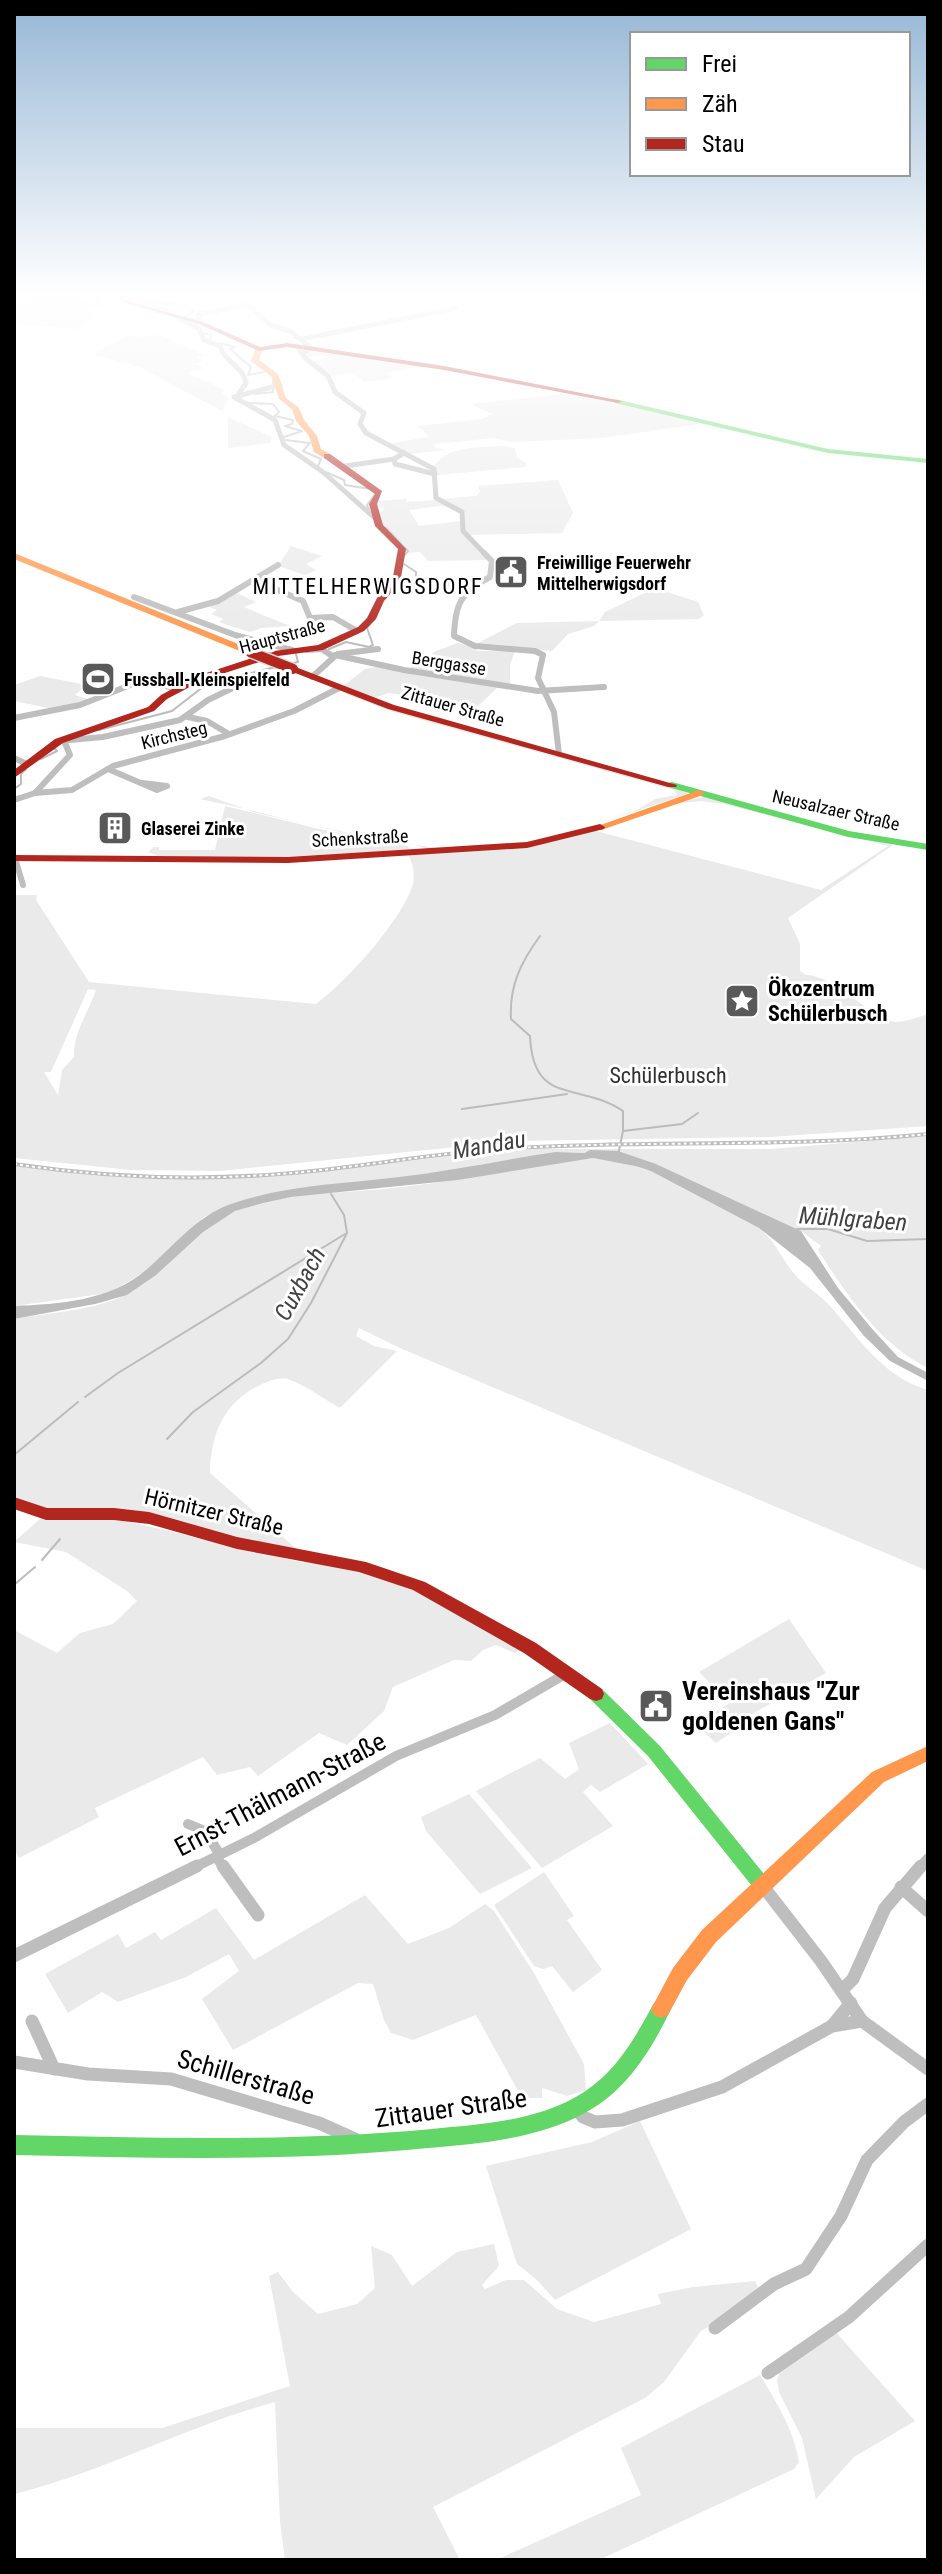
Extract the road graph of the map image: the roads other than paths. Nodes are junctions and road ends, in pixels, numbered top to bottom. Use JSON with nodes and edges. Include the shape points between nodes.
{"nodes":[{"id":1,"x":262,"y":413,"type":"edge"},
{"id":2,"x":297,"y":413,"type":"edge"},
{"id":3,"x":364,"y":413,"type":"edge"},
{"id":4,"x":671,"y":413,"type":"edge"},
{"id":5,"x":404,"y":453,"type":"junction"},
{"id":6,"x":394,"y":459,"type":"junction"},
{"id":7,"x":928,"y":461,"type":"edge"},
{"id":8,"x":345,"y":466,"type":"junction"},
{"id":9,"x":435,"y":474,"type":"junction"},
{"id":10,"x":376,"y":519,"type":"junction"},
{"id":11,"x":14,"y":556,"type":"edge"},
{"id":12,"x":278,"y":565,"type":"dead end"},
{"id":13,"x":257,"y":581,"type":"junction"},
{"id":14,"x":474,"y":585,"type":"junction"},
{"id":15,"x":394,"y":586,"type":"junction"},
{"id":16,"x":134,"y":597,"type":"dead end"},
{"id":17,"x":168,"y":614,"type":"junction"},
{"id":18,"x":357,"y":631,"type":"junction"},
{"id":19,"x":235,"y":635,"type":"junction"},
{"id":20,"x":217,"y":638,"type":"junction"},
{"id":21,"x":378,"y":649,"type":"dead end"},
{"id":22,"x":292,"y":650,"type":"junction"},
{"id":23,"x":327,"y":651,"type":"junction"},
{"id":24,"x":312,"y":677,"type":"junction"},
{"id":25,"x":243,"y":683,"type":"dead end"},
{"id":26,"x":604,"y":687,"type":"dead end"},
{"id":27,"x":339,"y":688,"type":"junction"},
{"id":28,"x":178,"y":689,"type":"junction"},
{"id":29,"x":543,"y":691,"type":"junction"},
{"id":30,"x":188,"y":717,"type":"junction"},
{"id":31,"x":14,"y":718,"type":"edge"},
{"id":32,"x":229,"y":734,"type":"junction"},
{"id":33,"x":62,"y":742,"type":"junction"},
{"id":34,"x":559,"y":754,"type":"junction"},
{"id":35,"x":20,"y":761,"type":"edge"},
{"id":36,"x":108,"y":769,"type":"junction"},
{"id":37,"x":14,"y":775,"type":"edge"},
{"id":38,"x":142,"y":783,"type":"dead end"},
{"id":39,"x":35,"y":793,"type":"junction"},
{"id":40,"x":699,"y":793,"type":"junction"},
{"id":41,"x":14,"y":800,"type":"edge"},
{"id":42,"x":928,"y":847,"type":"edge"},
{"id":43,"x":14,"y":858,"type":"edge"},
{"id":44,"x":23,"y":885,"type":"dead end"},
{"id":45,"x":14,"y":1503,"type":"edge"},
{"id":46,"x":567,"y":1673,"type":"junction"},
{"id":47,"x":925,"y":1758,"type":"edge"},
{"id":48,"x":188,"y":1824,"type":"dead end"},
{"id":49,"x":218,"y":1856,"type":"junction"},
{"id":50,"x":928,"y":1858,"type":"edge"},
{"id":51,"x":762,"y":1885,"type":"junction"},
{"id":52,"x":901,"y":1887,"type":"junction"},
{"id":53,"x":928,"y":1911,"type":"edge"},
{"id":54,"x":258,"y":1915,"type":"dead end"},
{"id":55,"x":14,"y":1956,"type":"edge"},
{"id":56,"x":842,"y":1990,"type":"junction"},
{"id":57,"x":851,"y":2003,"type":"junction"},
{"id":58,"x":32,"y":2021,"type":"dead end"},
{"id":59,"x":862,"y":2021,"type":"junction"},
{"id":60,"x":832,"y":2026,"type":"junction"},
{"id":61,"x":14,"y":2062,"type":"edge"},
{"id":62,"x":54,"y":2069,"type":"junction"},
{"id":63,"x":928,"y":2069,"type":"edge"},
{"id":64,"x":928,"y":2104,"type":"edge"},
{"id":65,"x":576,"y":2108,"type":"junction"},
{"id":66,"x":365,"y":2144,"type":"junction"},
{"id":67,"x":14,"y":2145,"type":"edge"},
{"id":68,"x":928,"y":2245,"type":"edge"},
{"id":69,"x":715,"y":2328,"type":"dead end"},
{"id":70,"x":768,"y":2373,"type":"dead end"}],
"edges":[{"from":1,"to":10,"type":"street","via":[[277,422],[284,445]]},
{"from":2,"to":8,"type":"street","via":[[317,450]]},
{"from":3,"to":5,"type":"street","via":[[360,424],[366,433]]},
{"from":4,"to":7,"type":"street","via":[[840,453]]},
{"from":5,"to":6,"type":"street"},
{"from":5,"to":9,"type":"street","via":[[430,465]]},
{"from":6,"to":8,"type":"street"},
{"from":6,"to":9,"type":"street","via":[[402,467]]},
{"from":8,"to":10,"type":"street","via":[[379,493],[373,504]]},
{"from":9,"to":14,"type":"street","via":[[436,498],[462,512],[463,531],[492,561],[490,577]]},
{"from":10,"to":15,"type":"street","name":"Hauptstraße","via":[[402,547]]},
{"from":11,"to":17,"type":"street","name":"Zittauer Straße"},
{"from":12,"to":13,"type":"street"},
{"from":13,"to":17,"type":"street","via":[[206,607]]},
{"from":13,"to":18,"type":"street","via":[[303,601],[310,618],[333,617]]},
{"from":14,"to":15,"type":"street"},
{"from":14,"to":29,"type":"street","via":[[455,610],[454,638],[475,646],[539,652]]},
{"from":15,"to":18,"type":"street","name":"Hauptstraße","via":[[370,622]]},
{"from":16,"to":17,"type":"street"},
{"from":17,"to":19,"type":"street"},
{"from":17,"to":20,"type":"street","name":"Zittauer Straße"},
{"from":18,"to":23,"type":"street","name":"Hauptstraße"},
{"from":19,"to":20,"type":"street"},
{"from":19,"to":22,"type":"street"},
{"from":20,"to":24,"type":"street","name":"Zittauer Straße","bridge":true},
{"from":21,"to":23,"type":"street"},
{"from":22,"to":23,"type":"street","name":"Hauptstraße"},
{"from":22,"to":28,"type":"street","name":"Hauptstraße"},
{"from":23,"to":24,"type":"street"},
{"from":23,"to":29,"type":"street","name":"Berggasse","via":[[404,670]]},
{"from":24,"to":27,"type":"street","name":"Zittauer Straße"},
{"from":25,"to":30,"type":"street","via":[[203,703]]},
{"from":26,"to":29,"type":"street","name":"Berggasse"},
{"from":27,"to":32,"type":"street","name":"Kirchsteg"},
{"from":27,"to":34,"type":"street","name":"Zittauer Straße"},
{"from":28,"to":31,"type":"street","via":[[143,680],[81,706]]},
{"from":28,"to":33,"type":"street","name":"Hauptstraße","via":[[151,709]]},
{"from":29,"to":34,"type":"street","via":[[554,712]]},
{"from":30,"to":32,"type":"street"},
{"from":30,"to":33,"type":"street","via":[[110,737]]},
{"from":32,"to":36,"type":"street","name":"Kirchsteg"},
{"from":33,"to":35,"type":"street","name":"Hauptstraße"},
{"from":33,"to":39,"type":"street","via":[[70,755]]},
{"from":34,"to":40,"type":"street","name":"Zittauer Straße"},
{"from":35,"to":37,"type":"street","name":"Hauptstraße"},
{"from":36,"to":38,"type":"street"},
{"from":36,"to":39,"type":"street","name":"Kirchsteg","via":[[72,790]]},
{"from":39,"to":41,"type":"street","name":"Kirchsteg"},
{"from":40,"to":42,"type":"street","name":"Neusalzaer Straße","via":[[848,834]]},
{"from":40,"to":43,"type":"street","name":"Schenkstraße","via":[[572,836],[527,845],[288,860]]},
{"from":43,"to":44,"type":"street","name":"Schenkstraße"},
{"from":45,"to":46,"type":"street","name":"Hörnitzer Straße","via":[[46,1514],[149,1518],[398,1578]]},
{"from":46,"to":49,"type":"street","name":"Ernst-Thälmann-Straße","via":[[495,1715],[396,1756]]},
{"from":46,"to":51,"type":"street","via":[[612,1707],[654,1751]]},
{"from":47,"to":51,"type":"street","name":"Zittauer Straße","via":[[878,1777]]},
{"from":48,"to":49,"type":"street","via":[[205,1831]]},
{"from":49,"to":54,"type":"street"},
{"from":49,"to":55,"type":"street","name":"Ernst-Thälmann-Straße"},
{"from":50,"to":52,"type":"street"},
{"from":51,"to":56,"type":"street"},
{"from":51,"to":65,"type":"street","name":"Zittauer Straße","via":[[690,1959],[633,2060],[605,2089]]},
{"from":52,"to":53,"type":"street"},
{"from":52,"to":56,"type":"street","via":[[885,1908],[853,1979]]},
{"from":56,"to":57,"type":"street"},
{"from":57,"to":59,"type":"street"},
{"from":57,"to":60,"type":"street"},
{"from":58,"to":62,"type":"street"},
{"from":59,"to":60,"type":"street"},
{"from":59,"to":63,"type":"street"},
{"from":60,"to":65,"type":"street","via":[[722,2087],[622,2120],[595,2122]]},
{"from":61,"to":62,"type":"street","name":"Schillerstraße"},
{"from":62,"to":66,"type":"street","name":"Schillerstraße","via":[[171,2079],[319,2123]]},
{"from":64,"to":69,"type":"street","via":[[867,2160],[841,2216],[806,2269],[774,2284]]},
{"from":65,"to":66,"type":"street","name":"Zittauer Straße","via":[[498,2131]]},
{"from":66,"to":67,"type":"street","name":"Zittauer Straße","via":[[238,2149]]},
{"from":68,"to":70,"type":"street","via":[[849,2317]]}]}
